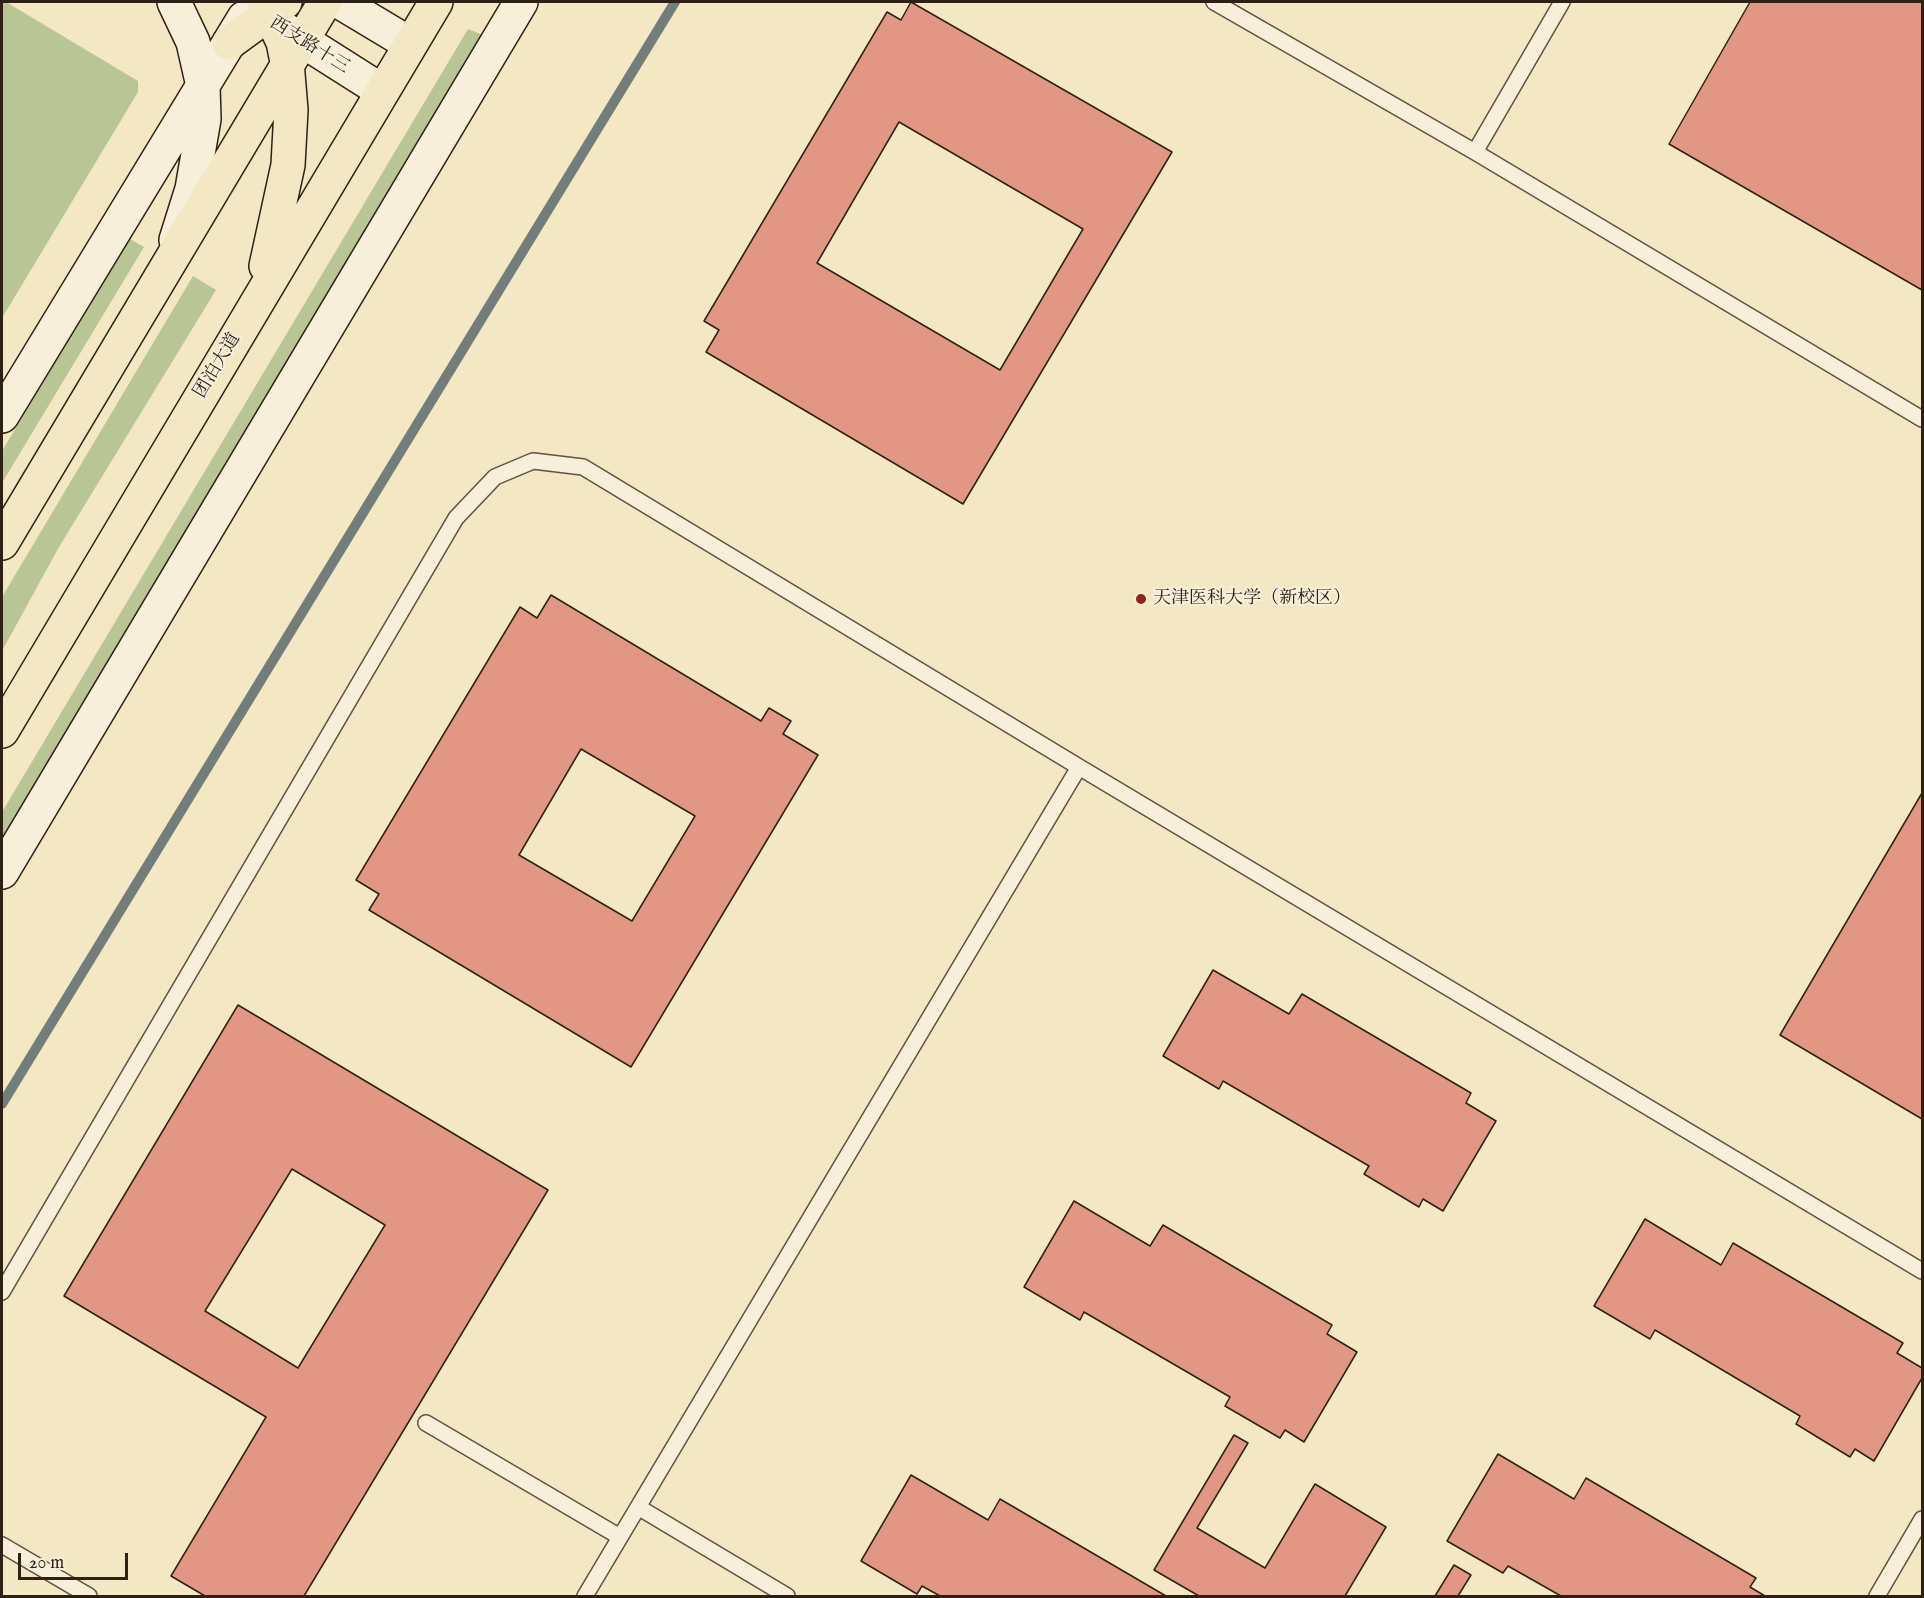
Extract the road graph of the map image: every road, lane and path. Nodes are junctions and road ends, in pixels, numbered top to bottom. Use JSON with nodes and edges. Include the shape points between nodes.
{"nodes":[{"id":1,"x":174,"y":2,"type":"edge"},
{"id":2,"x":325,"y":2,"type":"edge"},
{"id":3,"x":340,"y":2,"type":"edge"},
{"id":4,"x":436,"y":2,"type":"edge"},
{"id":5,"x":521,"y":2,"type":"edge"},
{"id":6,"x":1214,"y":2,"type":"edge"},
{"id":7,"x":1562,"y":2,"type":"edge"},
{"id":8,"x":269,"y":17,"type":"edge"},
{"id":9,"x":229,"y":43,"type":"joint"},
{"id":10,"x":410,"y":44,"type":"junction"},
{"id":11,"x":203,"y":86,"type":"junction"},
{"id":12,"x":382,"y":91,"type":"junction"},
{"id":13,"x":1475,"y":152,"type":"junction"},
{"id":14,"x":169,"y":263,"type":"junction"},
{"id":15,"x":251,"y":310,"type":"junction"},
{"id":16,"x":2,"y":416,"type":"edge"},
{"id":17,"x":1923,"y":419,"type":"edge"},
{"id":18,"x":2,"y":543,"type":"edge"},
{"id":19,"x":2,"y":730,"type":"edge"},
{"id":20,"x":1079,"y":767,"type":"junction"},
{"id":21,"x":2,"y":872,"type":"edge"},
{"id":22,"x":1923,"y":1271,"type":"edge"},
{"id":23,"x":2,"y":1292,"type":"edge"},
{"id":24,"x":426,"y":1423,"type":"dead end"},
{"id":25,"x":638,"y":1507,"type":"junction"},
{"id":26,"x":1923,"y":1518,"type":"edge"},
{"id":27,"x":620,"y":1537,"type":"junction"},
{"id":28,"x":2,"y":1545,"type":"edge"},
{"id":29,"x":89,"y":1596,"type":"edge"},
{"id":30,"x":585,"y":1596,"type":"edge"},
{"id":31,"x":787,"y":1596,"type":"edge"},
{"id":32,"x":1877,"y":1596,"type":"edge"}],
"edges":[{"from":1,"to":11,"type":"street","via":[[193,42]]},
{"from":2,"to":8,"type":"highway"},
{"from":3,"to":10,"type":"street"},
{"from":4,"to":10,"type":"highway","name":"团泊大道"},
{"from":5,"to":21,"type":"street"},
{"from":6,"to":13,"type":"lane"},
{"from":7,"to":13,"type":"lane"},
{"from":8,"to":9,"type":"highway"},
{"from":8,"to":12,"type":"street","name":"西支路十三"},
{"from":8,"to":14,"type":"highway"},
{"from":8,"to":15,"type":"highway","via":[[291,110],[288,165],[268,261]]},
{"from":9,"to":11,"type":"street"},
{"from":10,"to":12,"type":"highway","name":"团泊大道"},
{"from":11,"to":14,"type":"street","via":[[204,118],[192,189]]},
{"from":11,"to":16,"type":"street"},
{"from":12,"to":15,"type":"highway","name":"团泊大道"},
{"from":13,"to":17,"type":"lane"},
{"from":14,"to":18,"type":"highway"},
{"from":15,"to":19,"type":"highway","name":"团泊大道"},
{"from":20,"to":22,"type":"lane"},
{"from":20,"to":23,"type":"lane","via":[[583,467],[533,461],[495,477],[456,518]]},
{"from":20,"to":25,"type":"lane"},
{"from":24,"to":27,"type":"lane"},
{"from":25,"to":27,"type":"lane"},
{"from":25,"to":31,"type":"lane"},
{"from":26,"to":32,"type":"lane"},
{"from":27,"to":30,"type":"lane"},
{"from":28,"to":29,"type":"lane"}]}
